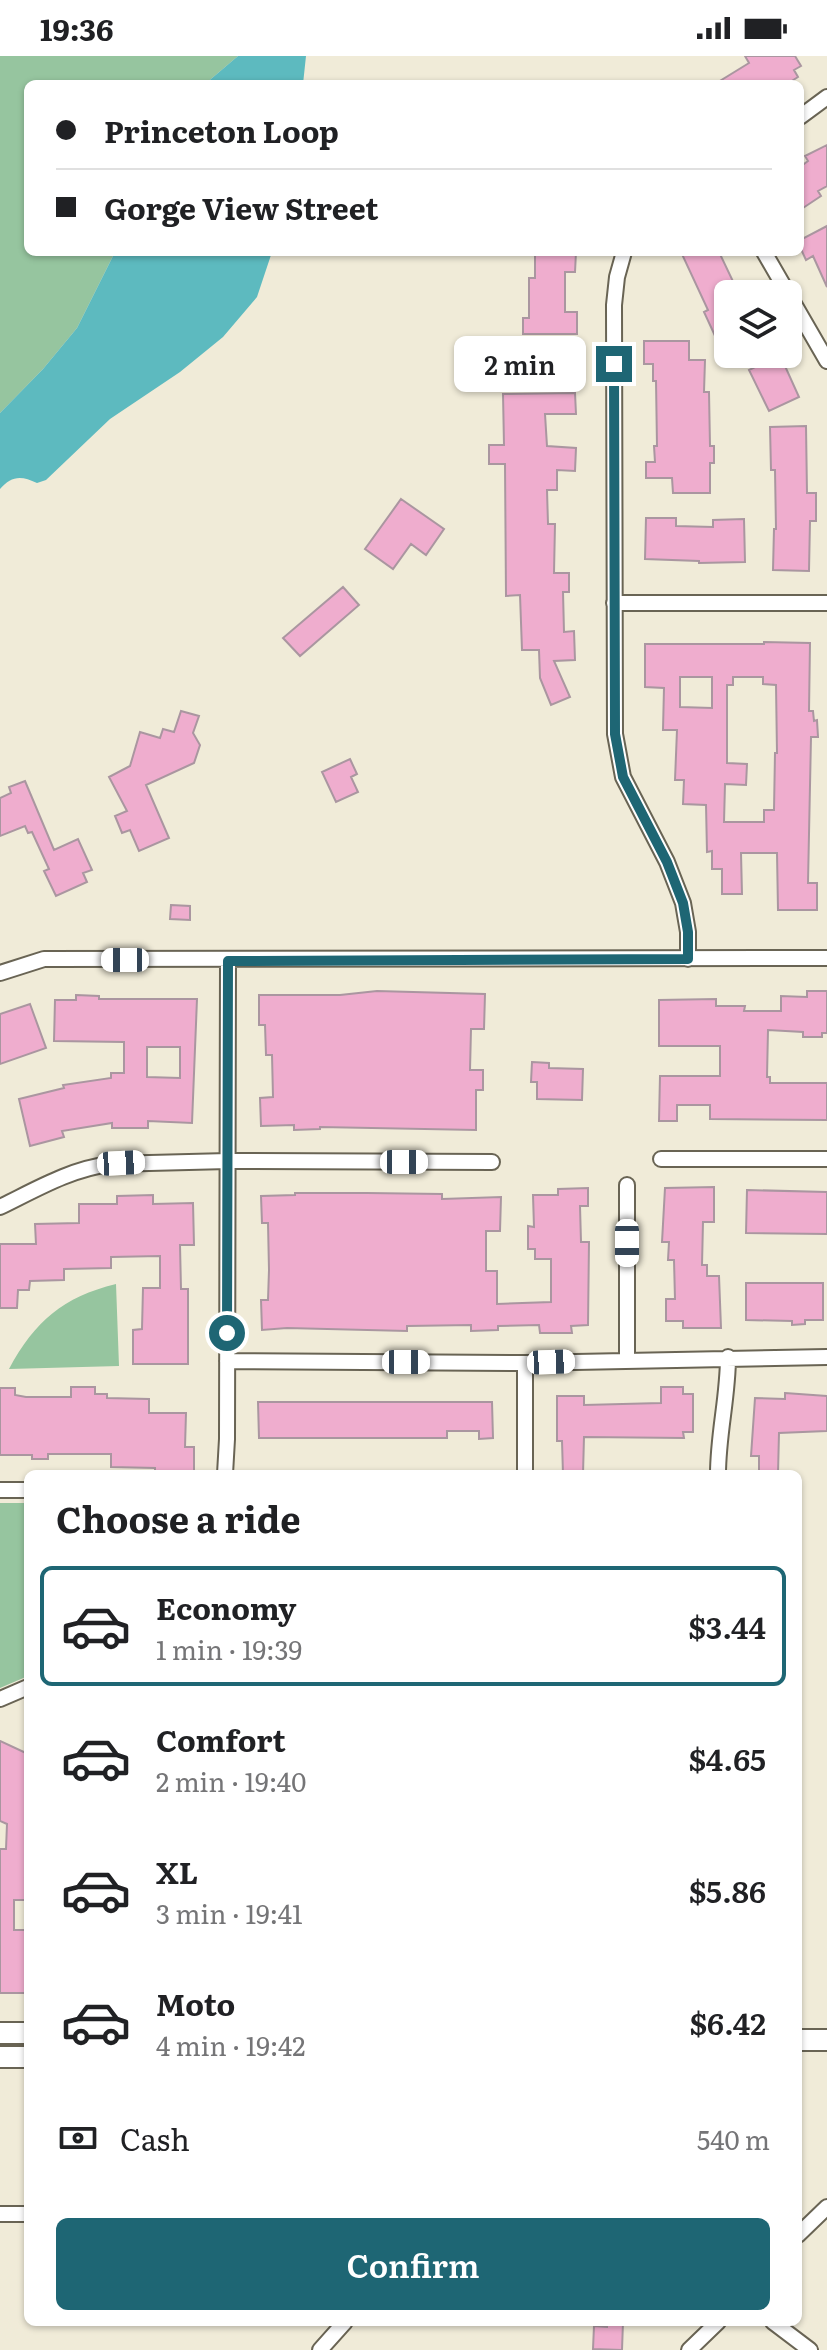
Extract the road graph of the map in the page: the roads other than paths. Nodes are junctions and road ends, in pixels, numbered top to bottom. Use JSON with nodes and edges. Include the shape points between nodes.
{"nodes":[{"id":1,"x":827,"y":97,"type":"edge"},
{"id":2,"x":804,"y":114,"type":"edge"},
{"id":3,"x":623,"y":256,"type":"edge"},
{"id":4,"x":766,"y":256,"type":"edge"},
{"id":5,"x":827,"y":361,"type":"edge"},
{"id":6,"x":614,"y":603,"type":"junction"},
{"id":7,"x":827,"y":603,"type":"edge"},
{"id":8,"x":827,"y":958,"type":"edge"},
{"id":9,"x":688,"y":959,"type":"junction"},
{"id":10,"x":228,"y":961,"type":"junction"},
{"id":11,"x":0,"y":973,"type":"edge"},
{"id":12,"x":661,"y":1159,"type":"dead end"},
{"id":13,"x":827,"y":1159,"type":"edge"},
{"id":14,"x":228,"y":1161,"type":"junction"},
{"id":15,"x":492,"y":1162,"type":"dead end"},
{"id":16,"x":627,"y":1185,"type":"dead end"},
{"id":17,"x":0,"y":1207,"type":"edge"},
{"id":18,"x":728,"y":1357,"type":"junction"},
{"id":19,"x":827,"y":1357,"type":"edge"},
{"id":20,"x":627,"y":1360,"type":"junction"},
{"id":21,"x":227,"y":1361,"type":"junction"},
{"id":22,"x":525,"y":1363,"type":"junction"},
{"id":23,"x":225,"y":1470,"type":"edge"},
{"id":24,"x":525,"y":1470,"type":"edge"},
{"id":25,"x":718,"y":1470,"type":"edge"},
{"id":26,"x":0,"y":1490,"type":"edge"},
{"id":27,"x":24,"y":1490,"type":"edge"},
{"id":28,"x":24,"y":1689,"type":"edge"},
{"id":29,"x":0,"y":1699,"type":"edge"},
{"id":30,"x":0,"y":2033,"type":"edge"},
{"id":31,"x":24,"y":2033,"type":"edge"},
{"id":32,"x":802,"y":2040,"type":"edge"},
{"id":33,"x":827,"y":2040,"type":"edge"},
{"id":34,"x":0,"y":2057,"type":"edge"},
{"id":35,"x":24,"y":2057,"type":"edge"},
{"id":36,"x":827,"y":2207,"type":"edge"},
{"id":37,"x":0,"y":2214,"type":"edge"},
{"id":38,"x":24,"y":2214,"type":"edge"},
{"id":39,"x":802,"y":2231,"type":"edge"},
{"id":40,"x":341,"y":2326,"type":"edge"},
{"id":41,"x":714,"y":2326,"type":"edge"},
{"id":42,"x":778,"y":2326,"type":"edge"},
{"id":43,"x":320,"y":2350,"type":"edge"},
{"id":44,"x":689,"y":2350,"type":"edge"},
{"id":45,"x":810,"y":2350,"type":"edge"}],
"edges":[{"from":1,"to":2,"type":"street"},
{"from":3,"to":6,"type":"street","via":[[614,305]]},
{"from":4,"to":5,"type":"street"},
{"from":6,"to":7,"type":"street"},
{"from":6,"to":9,"type":"street","via":[[615,734],[623,777],[683,903]]},
{"from":8,"to":9,"type":"street"},
{"from":9,"to":10,"type":"street"},
{"from":10,"to":11,"type":"street","via":[[44,959]]},
{"from":10,"to":14,"type":"street"},
{"from":12,"to":13,"type":"street"},
{"from":14,"to":15,"type":"street"},
{"from":14,"to":17,"type":"street","via":[[91,1167]]},
{"from":14,"to":21,"type":"street"},
{"from":16,"to":20,"type":"street"},
{"from":18,"to":19,"type":"street"},
{"from":18,"to":20,"type":"street"},
{"from":18,"to":25,"type":"street"},
{"from":20,"to":22,"type":"street"},
{"from":21,"to":22,"type":"street"},
{"from":21,"to":23,"type":"street"},
{"from":22,"to":24,"type":"street"},
{"from":26,"to":27,"type":"street"},
{"from":28,"to":29,"type":"street"},
{"from":30,"to":31,"type":"main road"},
{"from":32,"to":33,"type":"main road"},
{"from":34,"to":35,"type":"main road"},
{"from":36,"to":39,"type":"street"},
{"from":37,"to":38,"type":"street"},
{"from":40,"to":43,"type":"street"},
{"from":41,"to":44,"type":"street"},
{"from":42,"to":45,"type":"street"}]}
